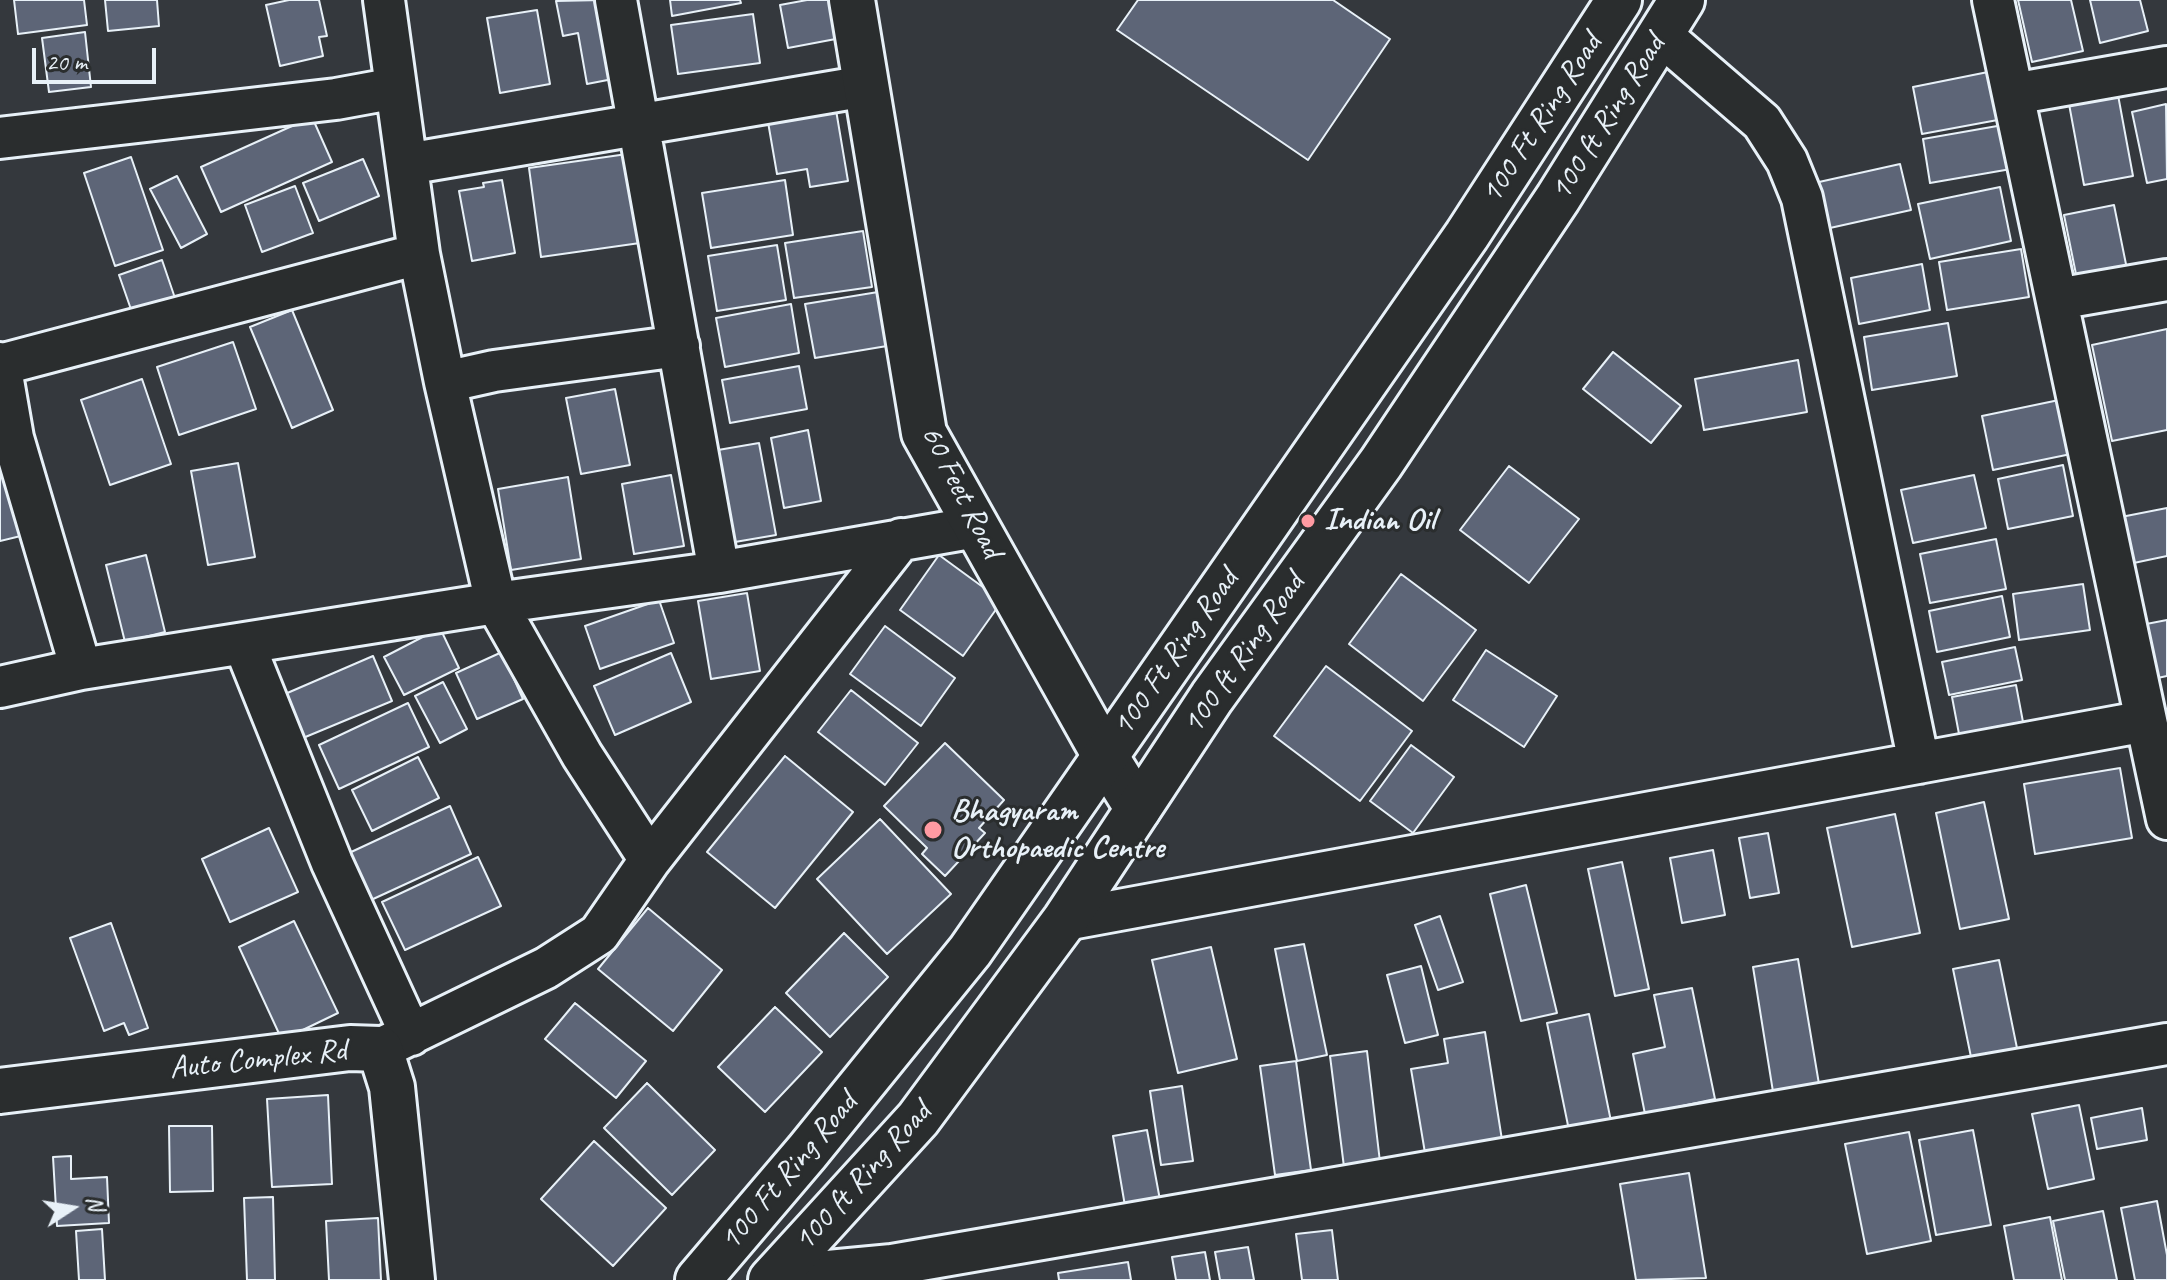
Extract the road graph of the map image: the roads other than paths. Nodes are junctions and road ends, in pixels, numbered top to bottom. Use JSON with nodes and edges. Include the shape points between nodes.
{"nodes":[{"id":1,"x":384,"y":0,"type":"edge"},
{"id":2,"x":616,"y":0,"type":"edge"},
{"id":3,"x":852,"y":0,"type":"edge"},
{"id":4,"x":1619,"y":0,"type":"edge"},
{"id":5,"x":1993,"y":0,"type":"edge"},
{"id":6,"x":1671,"y":17,"type":"edge"},
{"id":7,"x":2167,"y":67,"type":"edge"},
{"id":8,"x":866,"y":86,"type":"junction"},
{"id":9,"x":396,"y":88,"type":"junction"},
{"id":10,"x":2013,"y":94,"type":"junction"},
{"id":11,"x":636,"y":123,"type":"junction"},
{"id":12,"x":0,"y":138,"type":"edge"},
{"id":13,"x":407,"y":164,"type":"junction"},
{"id":14,"x":419,"y":254,"type":"junction"},
{"id":15,"x":2167,"y":280,"type":"edge"},
{"id":16,"x":2057,"y":299,"type":"junction"},
{"id":17,"x":679,"y":346,"type":"junction"},
{"id":18,"x":0,"y":364,"type":"edge"},
{"id":19,"x":445,"y":382,"type":"junction"},
{"id":20,"x":6,"y":439,"type":"edge"},
{"id":21,"x":976,"y":527,"type":"junction"},
{"id":22,"x":901,"y":539,"type":"junction"},
{"id":23,"x":719,"y":572,"type":"junction"},
{"id":24,"x":496,"y":603,"type":"junction"},
{"id":25,"x":244,"y":644,"type":"junction"},
{"id":26,"x":81,"y":669,"type":"junction"},
{"id":27,"x":0,"y":687,"type":"edge"},
{"id":28,"x":2146,"y":721,"type":"junction"},
{"id":29,"x":1105,"y":756,"type":"junction"},
{"id":30,"x":1919,"y":763,"type":"junction"},
{"id":31,"x":1138,"y":809,"type":"junction"},
{"id":32,"x":2167,"y":819,"type":"edge"},
{"id":33,"x":650,"y":860,"type":"junction"},
{"id":34,"x":1065,"y":920,"type":"junction"},
{"id":35,"x":395,"y":1042,"type":"junction"},
{"id":36,"x":2167,"y":1044,"type":"edge"},
{"id":37,"x":0,"y":1091,"type":"edge"},
{"id":38,"x":773,"y":1278,"type":"edge"},
{"id":39,"x":412,"y":1280,"type":"edge"},
{"id":40,"x":698,"y":1280,"type":"edge"}],
"edges":[{"from":1,"to":9,"type":"street"},
{"from":2,"to":11,"type":"street"},
{"from":3,"to":8,"type":"main road","name":"60 Feet Road"},
{"from":4,"to":29,"type":"main road","name":"100 Ft Ring Road","via":[[1467,235]]},
{"from":5,"to":10,"type":"street"},
{"from":6,"to":30,"type":"street","via":[[1762,122],[1802,198]]},
{"from":6,"to":31,"type":"main road","name":"100 ft Ring Road","via":[[1381,463]]},
{"from":7,"to":10,"type":"street"},
{"from":8,"to":11,"type":"street"},
{"from":8,"to":21,"type":"main road","name":"60 Feet Road","via":[[924,433]]},
{"from":9,"to":12,"type":"street"},
{"from":9,"to":13,"type":"street"},
{"from":10,"to":16,"type":"street"},
{"from":11,"to":13,"type":"street"},
{"from":11,"to":17,"type":"street"},
{"from":13,"to":14,"type":"street"},
{"from":14,"to":18,"type":"street"},
{"from":14,"to":19,"type":"street"},
{"from":15,"to":16,"type":"street"},
{"from":16,"to":28,"type":"street"},
{"from":17,"to":19,"type":"street"},
{"from":17,"to":23,"type":"street"},
{"from":18,"to":20,"type":"street"},
{"from":19,"to":24,"type":"street"},
{"from":20,"to":26,"type":"street"},
{"from":21,"to":22,"type":"street"},
{"from":21,"to":29,"type":"main road","name":"60 Feet Road"},
{"from":22,"to":23,"type":"street"},
{"from":22,"to":33,"type":"street"},
{"from":23,"to":24,"type":"street"},
{"from":24,"to":25,"type":"street"},
{"from":24,"to":33,"type":"street","via":[[582,755]]},
{"from":25,"to":26,"type":"street"},
{"from":25,"to":35,"type":"street","via":[[332,863]]},
{"from":26,"to":27,"type":"street"},
{"from":28,"to":30,"type":"street"},
{"from":28,"to":32,"type":"street"},
{"from":29,"to":31,"type":"main road","name":"60 Feet Road"},
{"from":29,"to":40,"type":"main road","name":"100 Ft Ring Road","via":[[970,951]]},
{"from":30,"to":34,"type":"street"},
{"from":31,"to":34,"type":"main road","name":"100 ft Ring Road"},
{"from":33,"to":35,"type":"street","via":[[599,934],[546,968]]},
{"from":34,"to":38,"type":"main road","name":"100 ft Ring Road","via":[[918,1119]]},
{"from":35,"to":37,"type":"main road","name":"Auto Complex Rd"},
{"from":35,"to":39,"type":"main road","name":"Auto Complex Rd","via":[[392,1087]]},
{"from":36,"to":38,"type":"street","via":[[892,1265]]}]}
